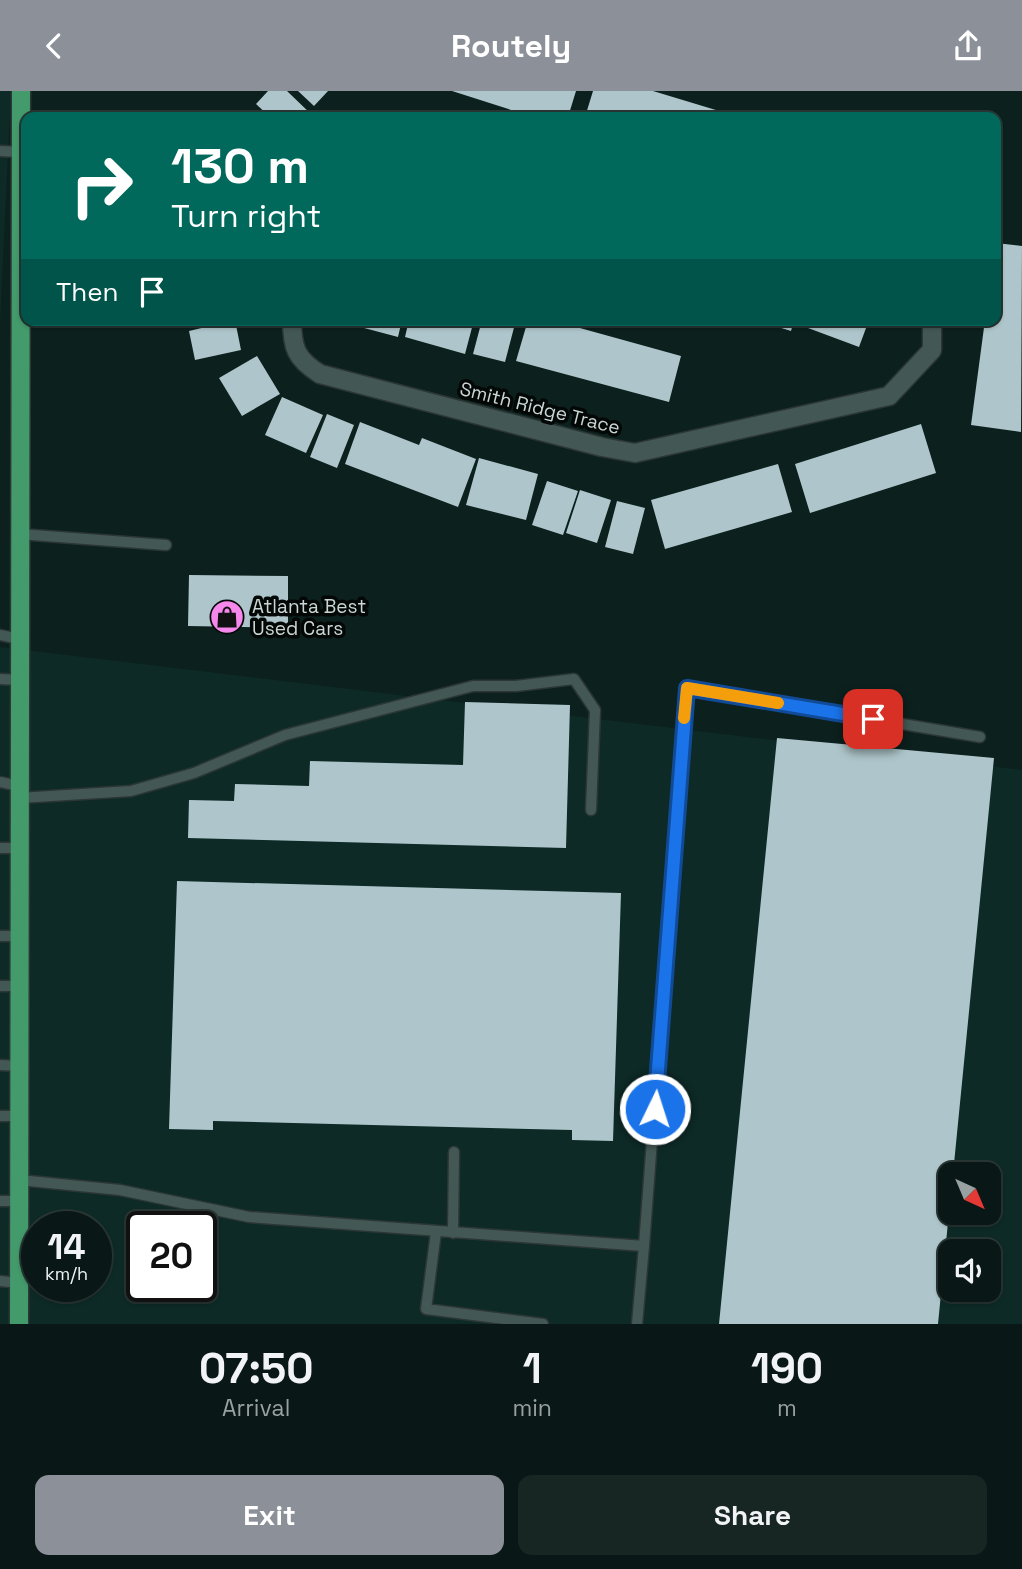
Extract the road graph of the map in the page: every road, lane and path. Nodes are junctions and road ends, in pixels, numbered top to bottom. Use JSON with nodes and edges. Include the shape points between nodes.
{"nodes":[{"id":1,"x":20,"y":91,"type":"edge"},
{"id":2,"x":0,"y":151,"type":"edge"},
{"id":3,"x":20,"y":152,"type":"junction"},
{"id":4,"x":21,"y":171,"type":"edge"},
{"id":5,"x":22,"y":326,"type":"edge"},
{"id":6,"x":292,"y":326,"type":"edge"},
{"id":7,"x":932,"y":326,"type":"edge"},
{"id":8,"x":19,"y":534,"type":"junction"},
{"id":9,"x":166,"y":545,"type":"dead end"},
{"id":10,"x":0,"y":635,"type":"edge"},
{"id":11,"x":19,"y":639,"type":"junction"},
{"id":12,"x":0,"y":679,"type":"edge"},
{"id":13,"x":19,"y":680,"type":"junction"},
{"id":14,"x":980,"y":737,"type":"dead end"},
{"id":15,"x":0,"y":782,"type":"edge"},
{"id":16,"x":19,"y":792,"type":"junction"},
{"id":17,"x":592,"y":810,"type":"dead end"},
{"id":18,"x":0,"y":848,"type":"edge"},
{"id":19,"x":19,"y":848,"type":"junction"},
{"id":20,"x":0,"y":936,"type":"edge"},
{"id":21,"x":19,"y":936,"type":"junction"},
{"id":22,"x":0,"y":986,"type":"edge"},
{"id":23,"x":19,"y":986,"type":"junction"},
{"id":24,"x":0,"y":1065,"type":"edge"},
{"id":25,"x":19,"y":1066,"type":"junction"},
{"id":26,"x":0,"y":1116,"type":"edge"},
{"id":27,"x":19,"y":1117,"type":"junction"},
{"id":28,"x":454,"y":1152,"type":"dead end"},
{"id":29,"x":19,"y":1180,"type":"junction"},
{"id":30,"x":0,"y":1201,"type":"edge"},
{"id":31,"x":19,"y":1201,"type":"junction"},
{"id":32,"x":436,"y":1232,"type":"junction"},
{"id":33,"x":453,"y":1233,"type":"junction"},
{"id":34,"x":644,"y":1246,"type":"junction"},
{"id":35,"x":0,"y":1281,"type":"edge"},
{"id":36,"x":19,"y":1283,"type":"junction"},
{"id":37,"x":19,"y":1324,"type":"edge"},
{"id":38,"x":543,"y":1324,"type":"edge"},
{"id":39,"x":637,"y":1324,"type":"edge"}],
"edges":[{"from":1,"to":3,"type":"main road"},
{"from":2,"to":3,"type":"lane"},
{"from":3,"to":4,"type":"main road"},
{"from":5,"to":8,"type":"main road"},
{"from":6,"to":7,"type":"street","name":"Smith Ridge Trace","via":[[292,343],[303,364],[320,374],[635,453],[889,396],[932,350]]},
{"from":8,"to":9,"type":"lane"},
{"from":8,"to":11,"type":"main road"},
{"from":10,"to":11,"type":"lane"},
{"from":11,"to":13,"type":"main road"},
{"from":12,"to":13,"type":"lane"},
{"from":13,"to":16,"type":"main road"},
{"from":14,"to":34,"type":"lane","via":[[687,688]]},
{"from":15,"to":16,"type":"lane"},
{"from":16,"to":17,"type":"lane","via":[[131,791],[194,773],[285,735],[473,685],[516,686],[574,679],[595,710]]},
{"from":16,"to":19,"type":"main road"},
{"from":18,"to":19,"type":"lane"},
{"from":19,"to":21,"type":"main road"},
{"from":20,"to":21,"type":"lane"},
{"from":21,"to":23,"type":"main road"},
{"from":22,"to":23,"type":"lane"},
{"from":23,"to":25,"type":"main road"},
{"from":24,"to":25,"type":"lane"},
{"from":25,"to":27,"type":"main road"},
{"from":26,"to":27,"type":"lane"},
{"from":27,"to":29,"type":"main road"},
{"from":28,"to":33,"type":"lane"},
{"from":29,"to":31,"type":"main road"},
{"from":29,"to":32,"type":"lane","via":[[120,1189],[249,1217]]},
{"from":30,"to":31,"type":"lane"},
{"from":31,"to":36,"type":"main road"},
{"from":32,"to":33,"type":"lane"},
{"from":32,"to":38,"type":"lane","via":[[426,1309]]},
{"from":33,"to":34,"type":"lane"},
{"from":34,"to":39,"type":"lane"},
{"from":35,"to":36,"type":"lane"},
{"from":36,"to":37,"type":"main road"}]}
